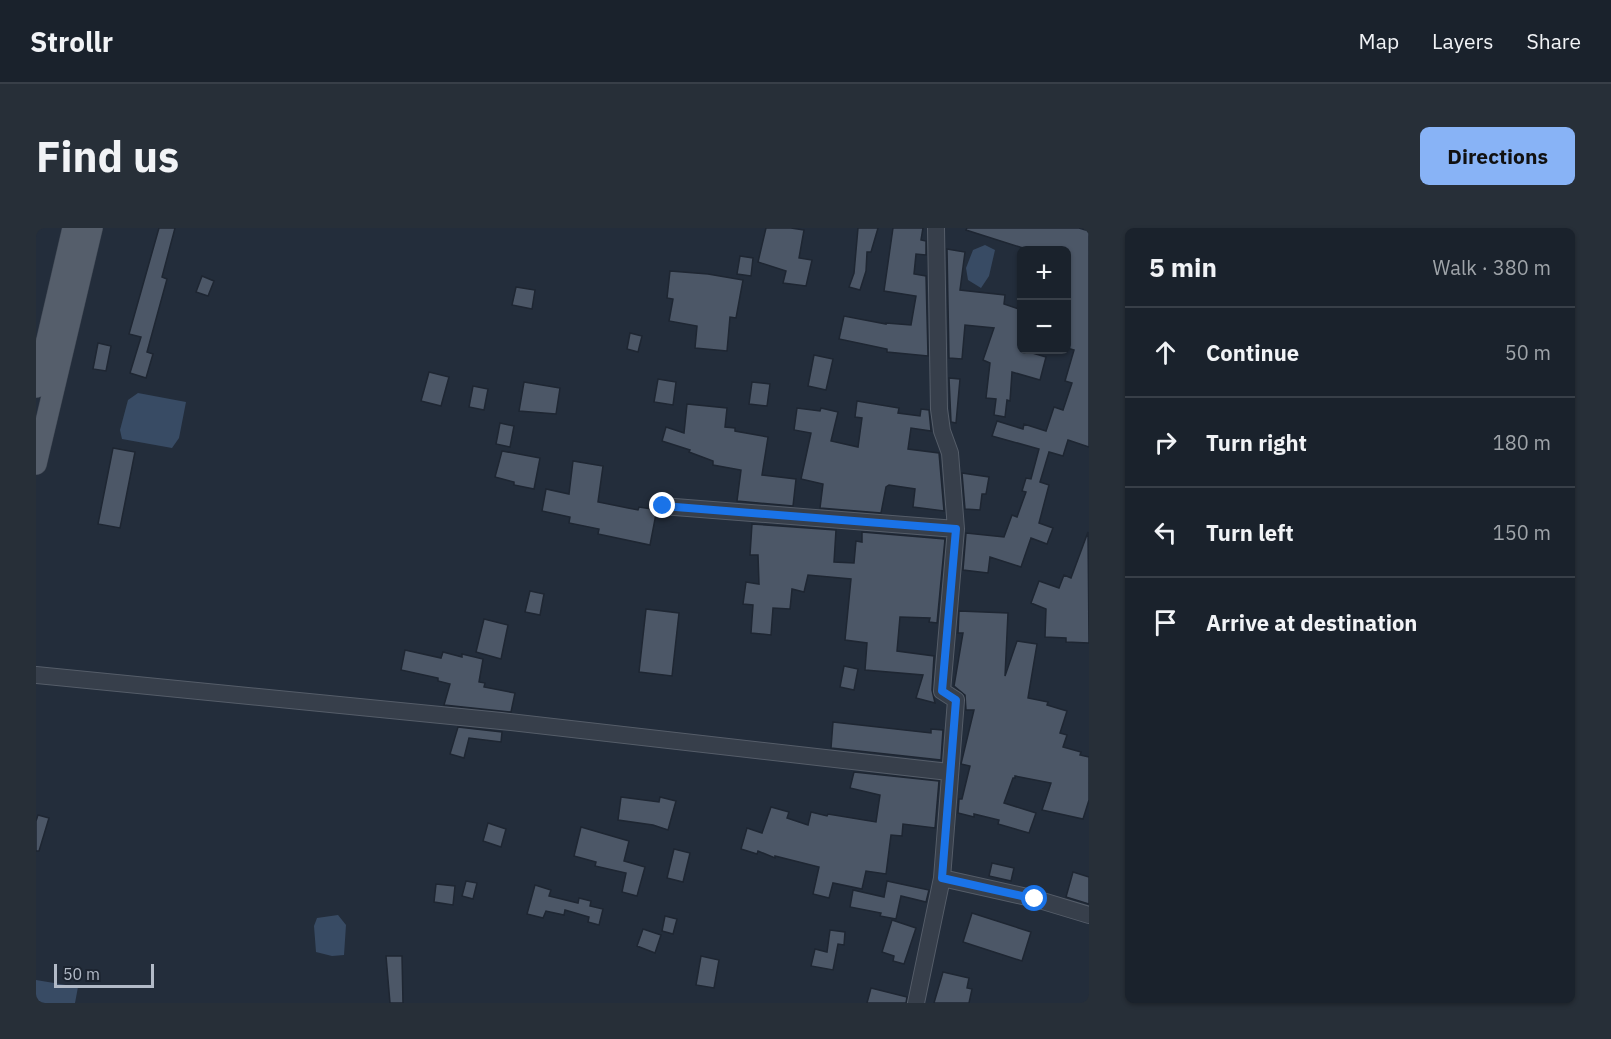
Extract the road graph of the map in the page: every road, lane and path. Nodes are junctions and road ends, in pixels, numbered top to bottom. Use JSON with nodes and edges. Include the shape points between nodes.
{"nodes":[{"id":1,"x":73,"y":228,"type":"edge"},
{"id":2,"x":92,"y":228,"type":"edge"},
{"id":3,"x":936,"y":228,"type":"edge"},
{"id":4,"x":36,"y":387,"type":"edge"},
{"id":5,"x":36,"y":464,"type":"edge"},
{"id":6,"x":663,"y":506,"type":"dead end"},
{"id":7,"x":956,"y":529,"type":"junction"},
{"id":8,"x":36,"y":675,"type":"edge"},
{"id":9,"x":950,"y":772,"type":"junction"},
{"id":10,"x":942,"y":878,"type":"junction"},
{"id":11,"x":1089,"y":915,"type":"edge"},
{"id":12,"x":916,"y":1003,"type":"edge"}],
"edges":[{"from":1,"to":4,"type":"main road"},
{"from":2,"to":5,"type":"main road"},
{"from":3,"to":7,"type":"street","via":[[939,409],[950,453]]},
{"from":6,"to":7,"type":"street"},
{"from":7,"to":9,"type":"street","via":[[942,691],[956,700]]},
{"from":8,"to":9,"type":"street","via":[[501,721]]},
{"from":9,"to":10,"type":"street"},
{"from":10,"to":11,"type":"street"},
{"from":10,"to":12,"type":"street"}]}
